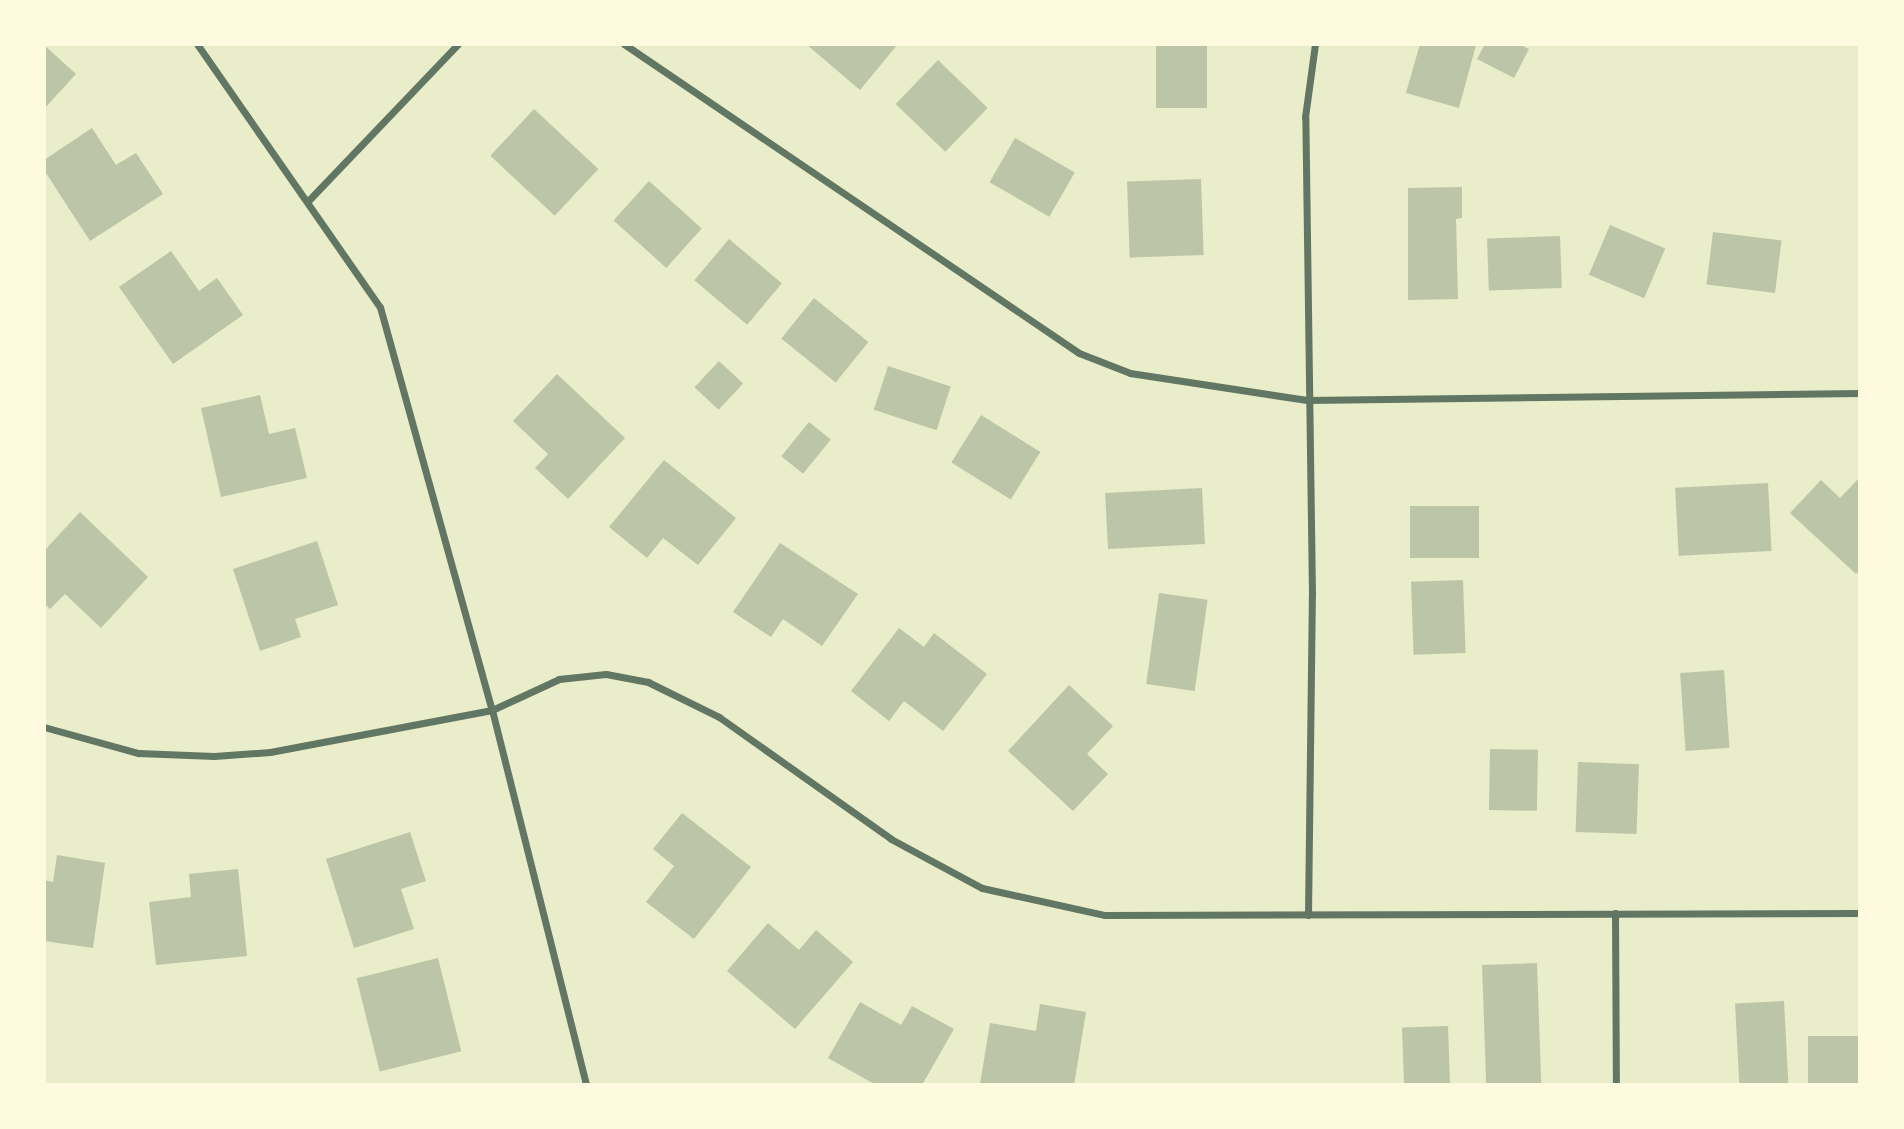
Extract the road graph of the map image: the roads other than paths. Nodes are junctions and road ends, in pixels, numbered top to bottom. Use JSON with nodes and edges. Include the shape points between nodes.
{"nodes":[{"id":1,"x":197,"y":44,"type":"edge"},
{"id":2,"x":458,"y":44,"type":"edge"},
{"id":3,"x":624,"y":44,"type":"edge"},
{"id":4,"x":1315,"y":44,"type":"edge"},
{"id":5,"x":308,"y":201,"type":"junction"},
{"id":6,"x":1860,"y":393,"type":"edge"},
{"id":7,"x":1307,"y":400,"type":"junction"},
{"id":8,"x":492,"y":710,"type":"junction"},
{"id":9,"x":44,"y":727,"type":"edge"},
{"id":10,"x":1860,"y":913,"type":"edge"},
{"id":11,"x":1615,"y":914,"type":"junction"},
{"id":12,"x":1308,"y":915,"type":"junction"},
{"id":13,"x":586,"y":1085,"type":"edge"},
{"id":14,"x":1616,"y":1085,"type":"edge"}],
"edges":[{"from":1,"to":5,"type":"street"},
{"from":2,"to":5,"type":"street"},
{"from":3,"to":7,"type":"street","via":[[1079,353],[1130,373]]},
{"from":4,"to":7,"type":"street","via":[[1305,117]]},
{"from":5,"to":8,"type":"street","via":[[380,307]]},
{"from":6,"to":7,"type":"street"},
{"from":7,"to":12,"type":"street","via":[[1312,595]]},
{"from":8,"to":9,"type":"street","via":[[270,752],[214,756],[138,753]]},
{"from":8,"to":12,"type":"street","via":[[559,679],[606,674],[648,681],[719,717],[891,839],[982,888],[1105,915]]},
{"from":8,"to":13,"type":"street"},
{"from":10,"to":11,"type":"street"},
{"from":11,"to":12,"type":"street"},
{"from":11,"to":14,"type":"street"}]}
